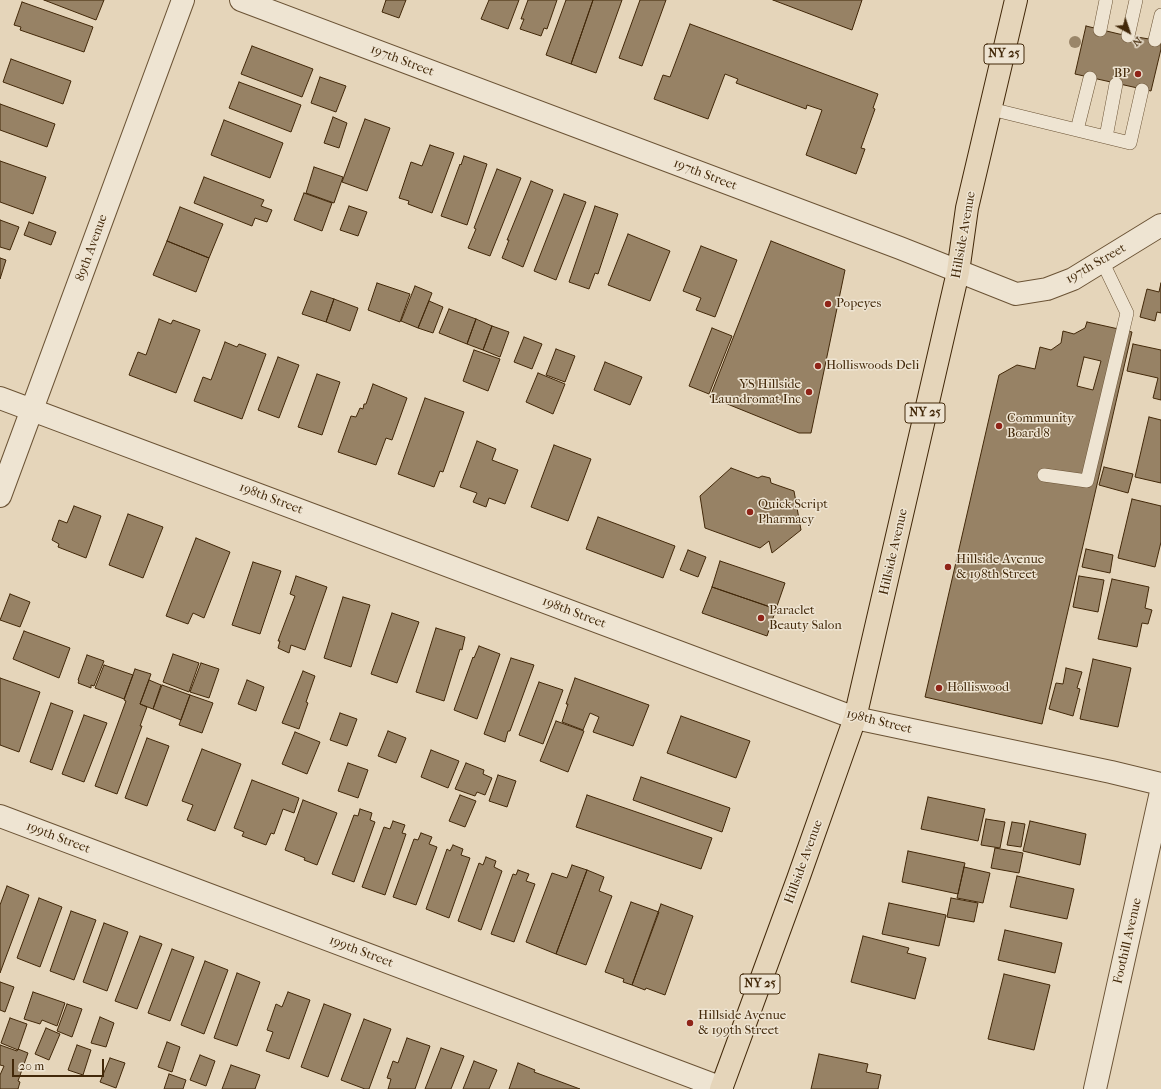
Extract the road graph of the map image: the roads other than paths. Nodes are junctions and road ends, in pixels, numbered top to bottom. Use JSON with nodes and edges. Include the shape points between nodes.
{"nodes":[{"id":1,"x":183,"y":0,"type":"edge"},
{"id":2,"x":241,"y":0,"type":"edge"},
{"id":3,"x":1016,"y":0,"type":"edge"},
{"id":4,"x":1106,"y":0,"type":"edge"},
{"id":5,"x":1136,"y":0,"type":"edge"},
{"id":6,"x":1161,"y":15,"type":"edge"},
{"id":7,"x":1100,"y":30,"type":"dead end"},
{"id":8,"x":1128,"y":36,"type":"dead end"},
{"id":9,"x":1155,"y":40,"type":"dead end"},
{"id":10,"x":1090,"y":78,"type":"dead end"},
{"id":11,"x":1116,"y":84,"type":"dead end"},
{"id":12,"x":1142,"y":90,"type":"dead end"},
{"id":13,"x":991,"y":108,"type":"junction"},
{"id":14,"x":1077,"y":130,"type":"junction"},
{"id":15,"x":1106,"y":137,"type":"junction"},
{"id":16,"x":1161,"y":225,"type":"edge"},
{"id":17,"x":1102,"y":261,"type":"junction"},
{"id":18,"x":958,"y":272,"type":"junction"},
{"id":19,"x":0,"y":398,"type":"edge"},
{"id":20,"x":32,"y":410,"type":"junction"},
{"id":21,"x":1044,"y":475,"type":"dead end"},
{"id":22,"x":0,"y":496,"type":"edge"},
{"id":23,"x":855,"y":718,"type":"junction"},
{"id":24,"x":1161,"y":784,"type":"edge"},
{"id":25,"x":1161,"y":792,"type":"edge"},
{"id":26,"x":0,"y":816,"type":"edge"},
{"id":27,"x":722,"y":1088,"type":"edge"},
{"id":28,"x":1095,"y":1089,"type":"edge"}],
"edges":[{"from":1,"to":20,"type":"street","name":"89th Avenue"},
{"from":2,"to":18,"type":"street","name":"197th Street"},
{"from":3,"to":13,"type":"main road","name":"Hillside Avenue","number":"NY 25"},
{"from":4,"to":7,"type":"lane"},
{"from":5,"to":8,"type":"lane"},
{"from":6,"to":9,"type":"lane"},
{"from":10,"to":14,"type":"lane"},
{"from":11,"to":15,"type":"lane"},
{"from":12,"to":15,"type":"lane","via":[[1130,143]]},
{"from":13,"to":14,"type":"lane"},
{"from":13,"to":18,"type":"main road","name":"Hillside Avenue","number":"NY 25","via":[[968,208]]},
{"from":14,"to":15,"type":"lane"},
{"from":16,"to":17,"type":"street","name":"197th Street"},
{"from":17,"to":18,"type":"street","name":"197th Street","via":[[1073,279],[1047,289],[1016,294]]},
{"from":17,"to":21,"type":"lane","via":[[1127,313],[1087,481]]},
{"from":18,"to":23,"type":"main road","name":"Hillside Avenue","number":"NY 25"},
{"from":19,"to":20,"type":"street","name":"198th Street"},
{"from":20,"to":22,"type":"street","name":"89th Avenue"},
{"from":20,"to":23,"type":"street","name":"198th Street"},
{"from":23,"to":24,"type":"street","name":"198th Street"},
{"from":23,"to":27,"type":"main road","name":"Hillside Avenue","number":"NY 25"},
{"from":25,"to":28,"type":"street","name":"Foothill Avenue"},
{"from":26,"to":27,"type":"street","name":"199th Street"}]}
